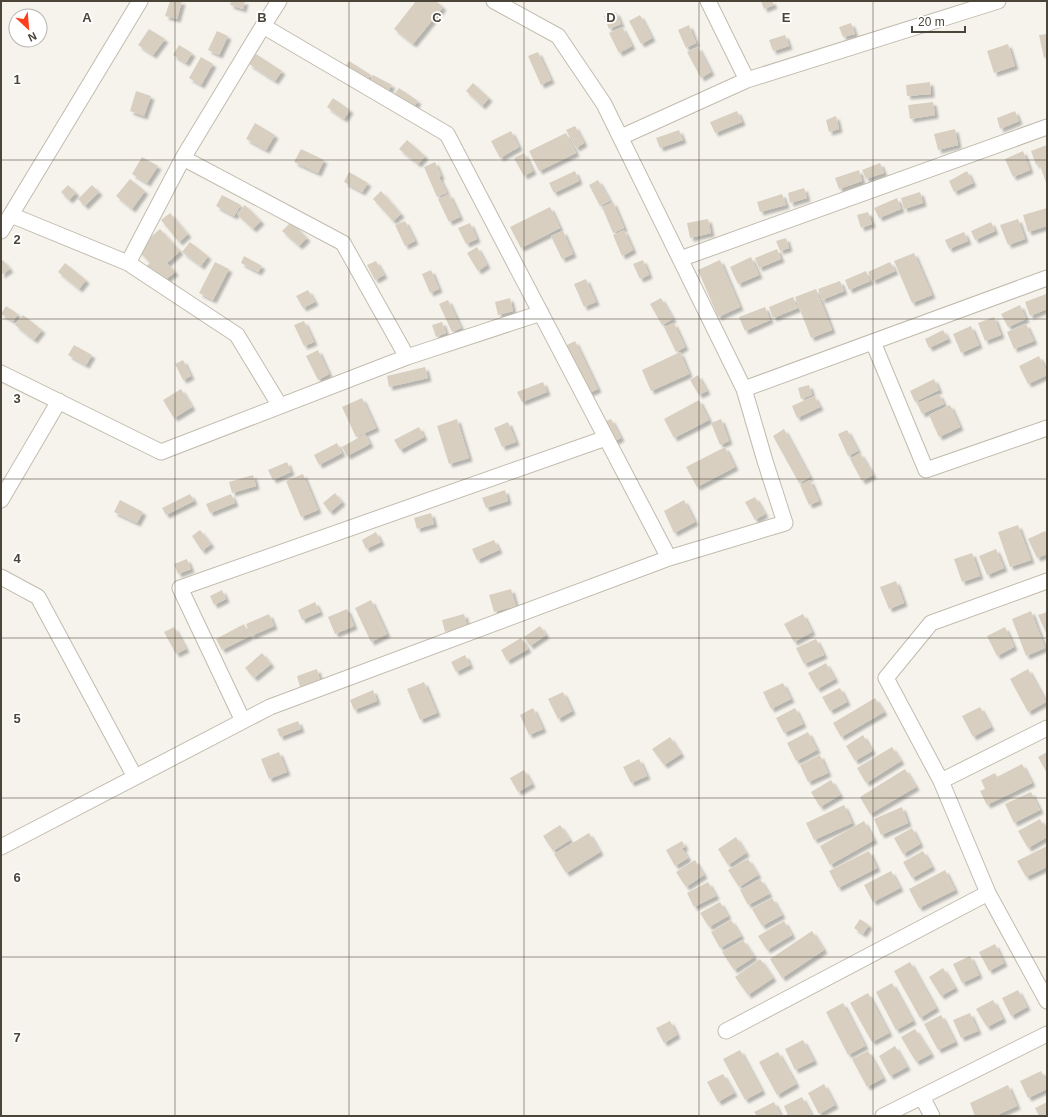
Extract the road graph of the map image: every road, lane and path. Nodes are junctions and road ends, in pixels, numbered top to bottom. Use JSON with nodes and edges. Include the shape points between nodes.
{"nodes":[{"id":1,"x":140,"y":1,"type":"edge"},
{"id":2,"x":279,"y":1,"type":"edge"},
{"id":3,"x":494,"y":1,"type":"edge"},
{"id":4,"x":708,"y":1,"type":"edge"},
{"id":5,"x":998,"y":1,"type":"edge"},
{"id":6,"x":263,"y":26,"type":"junction"},
{"id":7,"x":747,"y":80,"type":"junction"},
{"id":8,"x":1047,"y":127,"type":"edge"},
{"id":9,"x":621,"y":138,"type":"junction"},
{"id":10,"x":183,"y":158,"type":"junction"},
{"id":11,"x":11,"y":215,"type":"junction"},
{"id":12,"x":1,"y":231,"type":"edge"},
{"id":13,"x":680,"y":259,"type":"junction"},
{"id":14,"x":128,"y":263,"type":"junction"},
{"id":15,"x":1047,"y":278,"type":"edge"},
{"id":16,"x":541,"y":313,"type":"junction"},
{"id":17,"x":873,"y":342,"type":"junction"},
{"id":18,"x":408,"y":357,"type":"junction"},
{"id":19,"x":1,"y":373,"type":"edge"},
{"id":20,"x":744,"y":389,"type":"junction"},
{"id":21,"x":58,"y":401,"type":"junction"},
{"id":22,"x":280,"y":406,"type":"junction"},
{"id":23,"x":1047,"y":428,"type":"edge"},
{"id":24,"x":606,"y":438,"type":"junction"},
{"id":25,"x":1,"y":500,"type":"edge"},
{"id":26,"x":669,"y":558,"type":"junction"},
{"id":27,"x":1,"y":577,"type":"edge"},
{"id":28,"x":1047,"y":581,"type":"edge"},
{"id":29,"x":243,"y":721,"type":"junction"},
{"id":30,"x":1047,"y":728,"type":"edge"},
{"id":31,"x":135,"y":777,"type":"junction"},
{"id":32,"x":941,"y":781,"type":"junction"},
{"id":33,"x":2,"y":846,"type":"edge"},
{"id":34,"x":988,"y":893,"type":"junction"},
{"id":35,"x":1047,"y":1001,"type":"edge"},
{"id":36,"x":726,"y":1031,"type":"dead end"},
{"id":37,"x":1047,"y":1034,"type":"edge"},
{"id":38,"x":922,"y":1097,"type":"junction"},
{"id":39,"x":883,"y":1116,"type":"edge"},
{"id":40,"x":932,"y":1116,"type":"edge"}],
"edges":[{"from":1,"to":11,"type":"street"},
{"from":2,"to":6,"type":"street"},
{"from":3,"to":9,"type":"street","via":[[558,36],[604,104]]},
{"from":4,"to":7,"type":"street"},
{"from":5,"to":7,"type":"street"},
{"from":6,"to":10,"type":"street"},
{"from":6,"to":16,"type":"street","via":[[447,134]]},
{"from":7,"to":9,"type":"street"},
{"from":8,"to":13,"type":"street"},
{"from":9,"to":13,"type":"street"},
{"from":10,"to":14,"type":"street"},
{"from":10,"to":18,"type":"street","via":[[343,243]]},
{"from":11,"to":12,"type":"street"},
{"from":11,"to":14,"type":"street"},
{"from":13,"to":20,"type":"street"},
{"from":14,"to":22,"type":"street","via":[[237,335]]},
{"from":15,"to":17,"type":"street"},
{"from":16,"to":18,"type":"street"},
{"from":16,"to":24,"type":"street"},
{"from":17,"to":20,"type":"street"},
{"from":17,"to":23,"type":"street","via":[[926,470]]},
{"from":18,"to":22,"type":"street"},
{"from":19,"to":21,"type":"street"},
{"from":20,"to":26,"type":"street","via":[[785,523]]},
{"from":21,"to":22,"type":"street","via":[[161,452]]},
{"from":21,"to":25,"type":"street"},
{"from":24,"to":26,"type":"street"},
{"from":24,"to":29,"type":"street","via":[[180,588]]},
{"from":26,"to":29,"type":"street","via":[[270,707]]},
{"from":27,"to":31,"type":"street","via":[[38,597]]},
{"from":28,"to":32,"type":"street","via":[[931,623],[886,678]]},
{"from":29,"to":31,"type":"street"},
{"from":30,"to":32,"type":"street"},
{"from":31,"to":33,"type":"street"},
{"from":32,"to":34,"type":"street"},
{"from":34,"to":35,"type":"street"},
{"from":34,"to":36,"type":"street"},
{"from":37,"to":38,"type":"street"},
{"from":38,"to":39,"type":"street"},
{"from":38,"to":40,"type":"street"}]}
